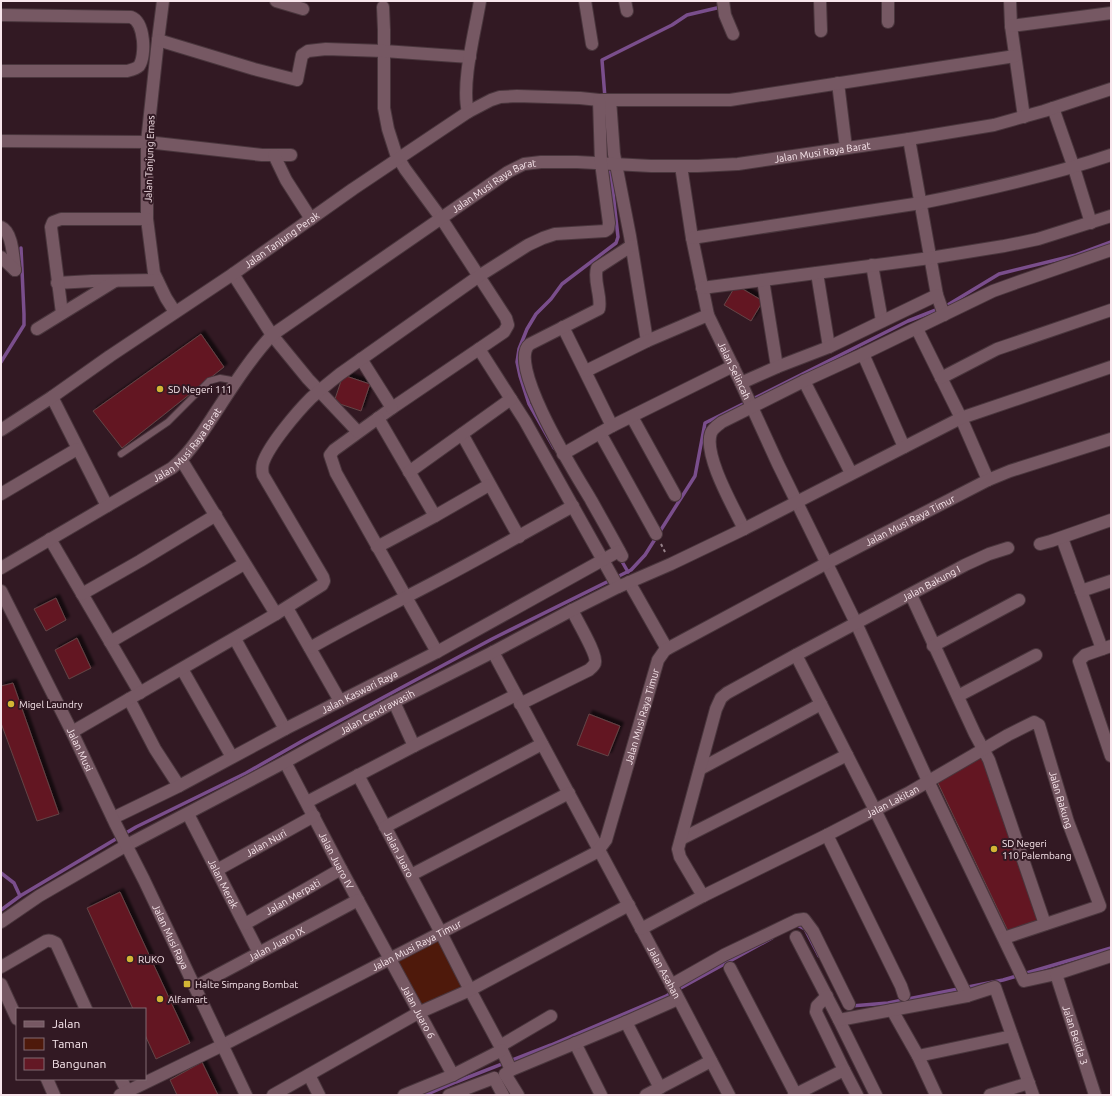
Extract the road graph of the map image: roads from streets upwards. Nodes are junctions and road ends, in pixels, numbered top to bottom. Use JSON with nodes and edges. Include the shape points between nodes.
{"nodes":[{"id":1,"x":164,"y":1,"type":"edge"},
{"id":2,"x":276,"y":1,"type":"edge"},
{"id":3,"x":480,"y":1,"type":"edge"},
{"id":4,"x":585,"y":1,"type":"edge"},
{"id":5,"x":820,"y":1,"type":"edge"},
{"id":6,"x":888,"y":1,"type":"edge"},
{"id":7,"x":1010,"y":1,"type":"edge"},
{"id":8,"x":383,"y":7,"type":"dead end"},
{"id":9,"x":724,"y":7,"type":"edge"},
{"id":10,"x":303,"y":9,"type":"dead end"},
{"id":11,"x":1111,"y":13,"type":"edge"},
{"id":12,"x":1,"y":15,"type":"edge"},
{"id":13,"x":888,"y":22,"type":"dead end"},
{"id":14,"x":1011,"y":26,"type":"junction"},
{"id":15,"x":822,"y":32,"type":"dead end"},
{"id":16,"x":733,"y":34,"type":"dead end"},
{"id":17,"x":158,"y":40,"type":"junction"},
{"id":18,"x":592,"y":44,"type":"dead end"},
{"id":19,"x":384,"y":51,"type":"junction"},
{"id":20,"x":1015,"y":56,"type":"junction"},
{"id":21,"x":470,"y":57,"type":"junction"},
{"id":22,"x":1,"y":70,"type":"edge"},
{"id":23,"x":838,"y":83,"type":"junction"},
{"id":24,"x":1111,"y":89,"type":"edge"},
{"id":25,"x":604,"y":100,"type":"junction"},
{"id":26,"x":1053,"y":108,"type":"junction"},
{"id":27,"x":468,"y":112,"type":"junction"},
{"id":28,"x":1024,"y":117,"type":"junction"},
{"id":29,"x":909,"y":139,"type":"junction"},
{"id":30,"x":1,"y":141,"type":"edge"},
{"id":31,"x":148,"y":142,"type":"junction"},
{"id":32,"x":846,"y":148,"type":"junction"},
{"id":33,"x":274,"y":155,"type":"junction"},
{"id":34,"x":291,"y":155,"type":"dead end"},
{"id":35,"x":1111,"y":155,"type":"edge"},
{"id":36,"x":399,"y":159,"type":"junction"},
{"id":37,"x":609,"y":164,"type":"junction"},
{"id":38,"x":682,"y":166,"type":"junction"},
{"id":39,"x":1074,"y":168,"type":"junction"},
{"id":40,"x":921,"y":203,"type":"junction"},
{"id":41,"x":1111,"y":216,"type":"edge"},
{"id":42,"x":441,"y":218,"type":"junction"},
{"id":43,"x":147,"y":219,"type":"junction"},
{"id":44,"x":311,"y":219,"type":"junction"},
{"id":45,"x":1091,"y":223,"type":"junction"},
{"id":46,"x":1,"y":227,"type":"edge"},
{"id":47,"x":692,"y":238,"type":"junction"},
{"id":48,"x":631,"y":246,"type":"junction"},
{"id":49,"x":1111,"y":250,"type":"edge"},
{"id":50,"x":1,"y":257,"type":"edge"},
{"id":51,"x":930,"y":258,"type":"junction"},
{"id":52,"x":872,"y":265,"type":"junction"},
{"id":53,"x":817,"y":273,"type":"junction"},
{"id":54,"x":233,"y":274,"type":"junction"},
{"id":55,"x":479,"y":276,"type":"junction"},
{"id":56,"x":117,"y":280,"type":"junction"},
{"id":57,"x":157,"y":280,"type":"junction"},
{"id":58,"x":763,"y":280,"type":"junction"},
{"id":59,"x":57,"y":283,"type":"junction"},
{"id":60,"x":702,"y":288,"type":"junction"},
{"id":61,"x":940,"y":306,"type":"junction"},
{"id":62,"x":1111,"y":310,"type":"edge"},
{"id":63,"x":175,"y":312,"type":"junction"},
{"id":64,"x":62,"y":313,"type":"junction"},
{"id":65,"x":708,"y":314,"type":"junction"},
{"id":66,"x":882,"y":321,"type":"junction"},
{"id":67,"x":563,"y":327,"type":"junction"},
{"id":68,"x":917,"y":328,"type":"junction"},
{"id":69,"x":37,"y":329,"type":"dead end"},
{"id":70,"x":272,"y":336,"type":"junction"},
{"id":71,"x":647,"y":341,"type":"junction"},
{"id":72,"x":829,"y":347,"type":"junction"},
{"id":73,"x":479,"y":349,"type":"junction"},
{"id":74,"x":863,"y":354,"type":"junction"},
{"id":75,"x":361,"y":359,"type":"junction"},
{"id":76,"x":733,"y":366,"type":"junction"},
{"id":77,"x":777,"y":367,"type":"junction"},
{"id":78,"x":1111,"y":367,"type":"edge"},
{"id":79,"x":586,"y":371,"type":"junction"},
{"id":80,"x":942,"y":378,"type":"junction"},
{"id":81,"x":804,"y":381,"type":"junction"},
{"id":82,"x":742,"y":386,"type":"junction"},
{"id":83,"x":319,"y":391,"type":"junction"},
{"id":84,"x":52,"y":397,"type":"junction"},
{"id":85,"x":511,"y":399,"type":"junction"},
{"id":86,"x":751,"y":405,"type":"junction"},
{"id":87,"x":392,"y":408,"type":"junction"},
{"id":88,"x":632,"y":417,"type":"junction"},
{"id":89,"x":378,"y":418,"type":"junction"},
{"id":90,"x":961,"y":418,"type":"junction"},
{"id":91,"x":536,"y":420,"type":"junction"},
{"id":92,"x":612,"y":426,"type":"junction"},
{"id":93,"x":1,"y":430,"type":"edge"},
{"id":94,"x":358,"y":432,"type":"junction"},
{"id":95,"x":600,"y":433,"type":"junction"},
{"id":96,"x":462,"y":434,"type":"junction"},
{"id":97,"x":1111,"y":439,"type":"edge"},
{"id":98,"x":904,"y":447,"type":"junction"},
{"id":99,"x":78,"y":449,"type":"junction"},
{"id":100,"x":563,"y":454,"type":"junction"},
{"id":101,"x":182,"y":461,"type":"junction"},
{"id":102,"x":409,"y":472,"type":"junction"},
{"id":103,"x":851,"y":473,"type":"junction"},
{"id":104,"x":988,"y":480,"type":"junction"},
{"id":105,"x":489,"y":485,"type":"junction"},
{"id":106,"x":1,"y":494,"type":"edge"},
{"id":107,"x":675,"y":495,"type":"dead end"},
{"id":108,"x":797,"y":503,"type":"junction"},
{"id":109,"x":107,"y":506,"type":"junction"},
{"id":110,"x":573,"y":506,"type":"junction"},
{"id":111,"x":216,"y":515,"type":"junction"},
{"id":112,"x":435,"y":516,"type":"junction"},
{"id":113,"x":1111,"y":520,"type":"edge"},
{"id":114,"x":744,"y":529,"type":"junction"},
{"id":115,"x":656,"y":534,"type":"dead end"},
{"id":116,"x":519,"y":536,"type":"junction"},
{"id":117,"x":1062,"y":538,"type":"junction"},
{"id":118,"x":50,"y":539,"type":"junction"},
{"id":119,"x":1040,"y":544,"type":"dead end"},
{"id":120,"x":378,"y":547,"type":"junction"},
{"id":121,"x":1008,"y":548,"type":"dead end"},
{"id":122,"x":615,"y":554,"type":"junction"},
{"id":123,"x":827,"y":563,"type":"junction"},
{"id":124,"x":244,"y":564,"type":"junction"},
{"id":125,"x":1,"y":568,"type":"edge"},
{"id":126,"x":619,"y":581,"type":"junction"},
{"id":127,"x":1111,"y":581,"type":"edge"},
{"id":128,"x":1,"y":591,"type":"edge"},
{"id":129,"x":1081,"y":591,"type":"junction"},
{"id":130,"x":82,"y":594,"type":"junction"},
{"id":131,"x":910,"y":594,"type":"junction"},
{"id":132,"x":406,"y":597,"type":"junction"},
{"id":133,"x":1019,"y":600,"type":"dead end"},
{"id":134,"x":287,"y":608,"type":"junction"},
{"id":135,"x":572,"y":610,"type":"junction"},
{"id":136,"x":276,"y":614,"type":"junction"},
{"id":137,"x":856,"y":623,"type":"junction"},
{"id":138,"x":234,"y":638,"type":"junction"},
{"id":139,"x":110,"y":642,"type":"junction"},
{"id":140,"x":933,"y":646,"type":"junction"},
{"id":141,"x":1106,"y":647,"type":"edge"},
{"id":142,"x":310,"y":648,"type":"junction"},
{"id":143,"x":667,"y":649,"type":"junction"},
{"id":144,"x":437,"y":652,"type":"junction"},
{"id":145,"x":493,"y":652,"type":"junction"},
{"id":146,"x":796,"y":654,"type":"junction"},
{"id":147,"x":1036,"y":655,"type":"dead end"},
{"id":148,"x":182,"y":669,"type":"junction"},
{"id":149,"x":140,"y":693,"type":"junction"},
{"id":150,"x":958,"y":696,"type":"junction"},
{"id":151,"x":129,"y":699,"type":"junction"},
{"id":152,"x":518,"y":700,"type":"junction"},
{"id":153,"x":340,"y":701,"type":"junction"},
{"id":154,"x":394,"y":702,"type":"junction"},
{"id":155,"x":821,"y":704,"type":"junction"},
{"id":156,"x":285,"y":729,"type":"junction"},
{"id":157,"x":72,"y":732,"type":"junction"},
{"id":158,"x":542,"y":744,"type":"junction"},
{"id":159,"x":414,"y":746,"type":"junction"},
{"id":160,"x":984,"y":749,"type":"junction"},
{"id":161,"x":847,"y":755,"type":"junction"},
{"id":162,"x":1111,"y":756,"type":"edge"},
{"id":163,"x":232,"y":757,"type":"junction"},
{"id":164,"x":285,"y":762,"type":"junction"},
{"id":165,"x":700,"y":769,"type":"junction"},
{"id":166,"x":358,"y":775,"type":"junction"},
{"id":167,"x":928,"y":781,"type":"junction"},
{"id":168,"x":179,"y":786,"type":"junction"},
{"id":169,"x":569,"y":793,"type":"junction"},
{"id":170,"x":307,"y":802,"type":"junction"},
{"id":171,"x":875,"y":810,"type":"junction"},
{"id":172,"x":188,"y":814,"type":"junction"},
{"id":173,"x":314,"y":816,"type":"junction"},
{"id":174,"x":114,"y":821,"type":"junction"},
{"id":175,"x":385,"y":827,"type":"junction"},
{"id":176,"x":827,"y":835,"type":"junction"},
{"id":177,"x":681,"y":839,"type":"junction"},
{"id":178,"x":126,"y":843,"type":"junction"},
{"id":179,"x":599,"y":850,"type":"junction"},
{"id":180,"x":341,"y":869,"type":"junction"},
{"id":181,"x":217,"y":870,"type":"junction"},
{"id":182,"x":411,"y":875,"type":"junction"},
{"id":183,"x":703,"y":896,"type":"junction"},
{"id":184,"x":358,"y":900,"type":"junction"},
{"id":185,"x":629,"y":905,"type":"junction"},
{"id":186,"x":1,"y":922,"type":"edge"},
{"id":187,"x":245,"y":924,"type":"junction"},
{"id":188,"x":1045,"y":924,"type":"junction"},
{"id":189,"x":641,"y":929,"type":"junction"},
{"id":190,"x":441,"y":933,"type":"junction"},
{"id":191,"x":796,"y":937,"type":"dead end"},
{"id":192,"x":1004,"y":938,"type":"junction"},
{"id":193,"x":259,"y":953,"type":"junction"},
{"id":194,"x":1111,"y":956,"type":"edge"},
{"id":195,"x":390,"y":958,"type":"junction"},
{"id":196,"x":1,"y":967,"type":"edge"},
{"id":197,"x":730,"y":968,"type":"dead end"},
{"id":198,"x":1056,"y":974,"type":"junction"},
{"id":199,"x":195,"y":987,"type":"junction"},
{"id":200,"x":2,"y":989,"type":"edge"},
{"id":201,"x":470,"y":990,"type":"junction"},
{"id":202,"x":675,"y":992,"type":"junction"},
{"id":203,"x":966,"y":994,"type":"junction"},
{"id":204,"x":904,"y":995,"type":"dead end"},
{"id":205,"x":827,"y":996,"type":"junction"},
{"id":206,"x":850,"y":1004,"type":"dead end"},
{"id":207,"x":86,"y":1008,"type":"edge"},
{"id":208,"x":892,"y":1010,"type":"junction"},
{"id":209,"x":418,"y":1013,"type":"junction"},
{"id":210,"x":551,"y":1016,"type":"dead end"},
{"id":211,"x":16,"y":1017,"type":"edge"},
{"id":212,"x":839,"y":1020,"type":"junction"},
{"id":213,"x":626,"y":1022,"type":"junction"},
{"id":214,"x":1012,"y":1036,"type":"junction"},
{"id":215,"x":575,"y":1044,"type":"junction"},
{"id":216,"x":223,"y":1045,"type":"junction"},
{"id":217,"x":918,"y":1056,"type":"junction"},
{"id":218,"x":711,"y":1061,"type":"junction"},
{"id":219,"x":503,"y":1066,"type":"junction"},
{"id":220,"x":450,"y":1070,"type":"junction"},
{"id":221,"x":844,"y":1070,"type":"junction"},
{"id":222,"x":309,"y":1076,"type":"junction"},
{"id":223,"x":47,"y":1080,"type":"edge"},
{"id":224,"x":121,"y":1080,"type":"edge"},
{"id":225,"x":660,"y":1088,"type":"junction"},
{"id":226,"x":1031,"y":1089,"type":"edge"},
{"id":227,"x":125,"y":1094,"type":"edge"},
{"id":228,"x":599,"y":1094,"type":"edge"},
{"id":229,"x":54,"y":1095,"type":"edge"},
{"id":230,"x":246,"y":1095,"type":"edge"},
{"id":231,"x":273,"y":1095,"type":"edge"},
{"id":232,"x":320,"y":1095,"type":"edge"},
{"id":233,"x":404,"y":1095,"type":"edge"},
{"id":234,"x":449,"y":1095,"type":"edge"},
{"id":235,"x":504,"y":1095,"type":"edge"},
{"id":236,"x":518,"y":1095,"type":"edge"},
{"id":237,"x":646,"y":1095,"type":"edge"},
{"id":238,"x":729,"y":1095,"type":"edge"},
{"id":239,"x":795,"y":1095,"type":"edge"},
{"id":240,"x":857,"y":1095,"type":"edge"},
{"id":241,"x":876,"y":1095,"type":"edge"},
{"id":242,"x":936,"y":1095,"type":"edge"},
{"id":243,"x":990,"y":1095,"type":"edge"},
{"id":244,"x":1095,"y":1095,"type":"edge"}],
"edges":[{"from":1,"to":17,"type":"street","name":"Jalan Tanjung Emas"},
{"from":2,"to":10,"type":"street"},
{"from":3,"to":21,"type":"street"},
{"from":4,"to":18,"type":"street"},
{"from":5,"to":15,"type":"street"},
{"from":6,"to":13,"type":"street"},
{"from":7,"to":14,"type":"street"},
{"from":8,"to":19,"type":"street"},
{"from":9,"to":16,"type":"street"},
{"from":11,"to":14,"type":"street"},
{"from":12,"to":22,"type":"street","via":[[131,17],[140,24],[143,43],[140,65],[127,71]]},
{"from":14,"to":20,"type":"street"},
{"from":17,"to":19,"type":"street","via":[[297,80],[302,55],[308,51]]},
{"from":17,"to":31,"type":"street","name":"Jalan Tanjung Emas"},
{"from":19,"to":21,"type":"street"},
{"from":19,"to":36,"type":"street","via":[[384,108],[388,129]]},
{"from":20,"to":23,"type":"street","name":"Jalan Tanjung Perak"},
{"from":20,"to":28,"type":"street"},
{"from":21,"to":27,"type":"street","via":[[466,92]]},
{"from":23,"to":25,"type":"street","name":"Jalan Tanjung Perak","via":[[730,100]]},
{"from":23,"to":32,"type":"street"},
{"from":24,"to":26,"type":"street","name":"Jalan Musi Raya Barat"},
{"from":25,"to":27,"type":"street","name":"Jalan Tanjung Perak","via":[[500,97]]},
{"from":25,"to":37,"type":"street"},
{"from":26,"to":28,"type":"street","name":"Jalan Musi Raya Barat"},
{"from":26,"to":39,"type":"street"},
{"from":27,"to":36,"type":"street","name":"Jalan Tanjung Perak"},
{"from":28,"to":29,"type":"street","name":"Jalan Musi Raya Barat","via":[[994,125]]},
{"from":29,"to":32,"type":"street","name":"Jalan Musi Raya Barat"},
{"from":29,"to":40,"type":"street"},
{"from":30,"to":31,"type":"street"},
{"from":31,"to":33,"type":"street"},
{"from":31,"to":43,"type":"street","name":"Jalan Tanjung Emas"},
{"from":32,"to":38,"type":"street","name":"Jalan Musi Raya Barat","via":[[738,164]]},
{"from":33,"to":34,"type":"street"},
{"from":33,"to":44,"type":"street","via":[[286,180]]},
{"from":35,"to":39,"type":"street"},
{"from":36,"to":42,"type":"street"},
{"from":36,"to":44,"type":"street","name":"Jalan Tanjung Perak"},
{"from":37,"to":38,"type":"street","name":"Jalan Musi Raya Barat"},
{"from":37,"to":42,"type":"street","name":"Jalan Musi Raya Barat","via":[[524,164],[508,172]]},
{"from":37,"to":48,"type":"street"},
{"from":37,"to":55,"type":"street","via":[[608,229],[555,234],[543,238]]},
{"from":38,"to":47,"type":"street","name":"Jalan Selincah"},
{"from":39,"to":40,"type":"street"},
{"from":39,"to":45,"type":"street"},
{"from":40,"to":47,"type":"street"},
{"from":40,"to":51,"type":"street"},
{"from":41,"to":45,"type":"street"},
{"from":42,"to":55,"type":"street"},
{"from":42,"to":70,"type":"street","name":"Jalan Musi Raya Barat"},
{"from":43,"to":57,"type":"street","name":"Jalan Tanjung Emas"},
{"from":43,"to":59,"type":"street","via":[[54,221],[51,227]]},
{"from":44,"to":54,"type":"street","name":"Jalan Tanjung Perak"},
{"from":45,"to":51,"type":"street","via":[[1018,244]]},
{"from":46,"to":50,"type":"street","via":[[10,238],[15,270]]},
{"from":47,"to":60,"type":"street","name":"Jalan Selincah"},
{"from":48,"to":67,"type":"street","via":[[597,268],[599,309]]},
{"from":48,"to":71,"type":"street"},
{"from":49,"to":61,"type":"street","via":[[993,292]]},
{"from":51,"to":52,"type":"street"},
{"from":51,"to":61,"type":"street"},
{"from":52,"to":53,"type":"street"},
{"from":52,"to":66,"type":"street"},
{"from":53,"to":58,"type":"street"},
{"from":53,"to":72,"type":"street"},
{"from":54,"to":63,"type":"street","name":"Jalan Tanjung Perak"},
{"from":54,"to":70,"type":"street"},
{"from":55,"to":73,"type":"street","via":[[508,325],[504,332]]},
{"from":55,"to":75,"type":"street"},
{"from":56,"to":57,"type":"street"},
{"from":56,"to":59,"type":"street"},
{"from":56,"to":64,"type":"street"},
{"from":57,"to":63,"type":"street","name":"Jalan Tanjung Emas"},
{"from":58,"to":60,"type":"street"},
{"from":58,"to":77,"type":"street"},
{"from":59,"to":64,"type":"street"},
{"from":60,"to":65,"type":"street","name":"Jalan Selincah"},
{"from":61,"to":66,"type":"street"},
{"from":61,"to":68,"type":"street"},
{"from":62,"to":80,"type":"street","via":[[997,349]]},
{"from":63,"to":84,"type":"street","name":"Jalan Tanjung Perak"},
{"from":64,"to":69,"type":"street"},
{"from":65,"to":71,"type":"street"},
{"from":65,"to":76,"type":"street","name":"Jalan Selincah"},
{"from":66,"to":72,"type":"street"},
{"from":67,"to":79,"type":"street"},
{"from":67,"to":91,"type":"street","via":[[530,344],[526,350]]},
{"from":68,"to":74,"type":"street"},
{"from":68,"to":80,"type":"street"},
{"from":70,"to":83,"type":"street"},
{"from":70,"to":101,"type":"street","name":"Jalan Musi Raya Barat","via":[[258,350]]},
{"from":71,"to":79,"type":"street"},
{"from":72,"to":77,"type":"street"},
{"from":73,"to":85,"type":"street"},
{"from":73,"to":87,"type":"street"},
{"from":74,"to":81,"type":"street"},
{"from":74,"to":98,"type":"street"},
{"from":75,"to":83,"type":"street"},
{"from":75,"to":87,"type":"street"},
{"from":76,"to":82,"type":"street","name":"Jalan Selincah"},
{"from":76,"to":88,"type":"street"},
{"from":77,"to":82,"type":"street"},
{"from":78,"to":90,"type":"street","name":"Jalan Cendrawasih"},
{"from":79,"to":92,"type":"street"},
{"from":80,"to":90,"type":"street"},
{"from":81,"to":86,"type":"street"},
{"from":81,"to":103,"type":"street"},
{"from":82,"to":86,"type":"street","name":"Jalan Selincah"},
{"from":83,"to":94,"type":"street"},
{"from":83,"to":134,"type":"street","via":[[292,418],[262,466],[263,475],[324,579],[322,585]]},
{"from":84,"to":93,"type":"street","name":"Jalan Tanjung Perak"},
{"from":84,"to":99,"type":"street"},
{"from":85,"to":91,"type":"street"},
{"from":85,"to":96,"type":"street"},
{"from":86,"to":108,"type":"street","name":"Jalan Selincah"},
{"from":86,"to":114,"type":"street","via":[[715,427],[710,440],[711,456]]},
{"from":87,"to":89,"type":"street"},
{"from":88,"to":92,"type":"street"},
{"from":88,"to":107,"type":"street"},
{"from":89,"to":94,"type":"street"},
{"from":89,"to":102,"type":"street"},
{"from":90,"to":98,"type":"street","name":"Jalan Cendrawasih"},
{"from":90,"to":104,"type":"street"},
{"from":91,"to":100,"type":"street"},
{"from":91,"to":110,"type":"street"},
{"from":92,"to":95,"type":"street"},
{"from":94,"to":120,"type":"street","via":[[334,450],[330,457],[336,473]]},
{"from":95,"to":100,"type":"street"},
{"from":95,"to":115,"type":"street"},
{"from":96,"to":102,"type":"street"},
{"from":96,"to":105,"type":"street"},
{"from":97,"to":104,"type":"street","name":"Jalan Musi Raya Timur"},
{"from":98,"to":103,"type":"street","name":"Jalan Cendrawasih"},
{"from":99,"to":106,"type":"street"},
{"from":99,"to":109,"type":"street"},
{"from":100,"to":122,"type":"street"},
{"from":101,"to":109,"type":"street","name":"Jalan Musi Raya Barat","via":[[156,479]]},
{"from":101,"to":111,"type":"street"},
{"from":102,"to":112,"type":"street"},
{"from":103,"to":108,"type":"street","name":"Jalan Cendrawasih"},
{"from":104,"to":123,"type":"street","name":"Jalan Musi Raya Timur"},
{"from":105,"to":112,"type":"street"},
{"from":105,"to":116,"type":"street"},
{"from":108,"to":114,"type":"street","name":"Jalan Cendrawasih"},
{"from":108,"to":123,"type":"street","name":"Jalan Selincah"},
{"from":109,"to":118,"type":"street","name":"Jalan Musi Raya Barat"},
{"from":110,"to":116,"type":"street"},
{"from":110,"to":122,"type":"street"},
{"from":111,"to":124,"type":"street"},
{"from":111,"to":130,"type":"street"},
{"from":112,"to":120,"type":"street"},
{"from":113,"to":117,"type":"street"},
{"from":114,"to":126,"type":"street","name":"Jalan Cendrawasih","via":[[671,564]]},
{"from":116,"to":132,"type":"street"},
{"from":117,"to":119,"type":"street"},
{"from":117,"to":129,"type":"street"},
{"from":118,"to":125,"type":"street","name":"Jalan Musi Raya Barat"},
{"from":118,"to":130,"type":"street"},
{"from":120,"to":132,"type":"street"},
{"from":121,"to":131,"type":"street","name":"Jalan Bakung I","via":[[965,565]]},
{"from":122,"to":126,"type":"street"},
{"from":122,"to":144,"type":"street","name":"Jalan Kaswari Raya"},
{"from":123,"to":137,"type":"street","name":"Jalan Lakitan"},
{"from":123,"to":143,"type":"street","name":"Jalan Musi Raya Timur"},
{"from":124,"to":136,"type":"street"},
{"from":124,"to":139,"type":"street"},
{"from":126,"to":135,"type":"street","name":"Jalan Cendrawasih"},
{"from":126,"to":143,"type":"street"},
{"from":127,"to":129,"type":"street"},
{"from":128,"to":157,"type":"street","name":"Jalan Musi"},
{"from":129,"to":141,"type":"street"},
{"from":130,"to":139,"type":"street"},
{"from":131,"to":137,"type":"street","name":"Jalan Bakung I"},
{"from":131,"to":140,"type":"street"},
{"from":132,"to":142,"type":"street"},
{"from":132,"to":144,"type":"street"},
{"from":133,"to":140,"type":"street"},
{"from":134,"to":136,"type":"street"},
{"from":134,"to":142,"type":"street"},
{"from":135,"to":145,"type":"street","name":"Jalan Cendrawasih"},
{"from":135,"to":152,"type":"street","via":[[592,648],[595,664],[589,670]]},
{"from":136,"to":138,"type":"street"},
{"from":137,"to":146,"type":"street","name":"Jalan Bakung I"},
{"from":137,"to":167,"type":"street","name":"Jalan Lakitan"},
{"from":138,"to":148,"type":"street"},
{"from":138,"to":156,"type":"street"},
{"from":139,"to":149,"type":"street"},
{"from":140,"to":150,"type":"street"},
{"from":141,"to":162,"type":"street","via":[[1085,655],[1079,661]]},
{"from":142,"to":153,"type":"street"},
{"from":143,"to":179,"type":"street","name":"Jalan Musi Raya Timur","via":[[658,660],[607,839]]},
{"from":144,"to":153,"type":"street","name":"Jalan Kaswari Raya"},
{"from":145,"to":152,"type":"street","name":"Jalan Asahan"},
{"from":145,"to":154,"type":"street","name":"Jalan Cendrawasih"},
{"from":146,"to":155,"type":"street"},
{"from":146,"to":165,"type":"street","name":"Jalan Bakung I","via":[[720,698]]},
{"from":147,"to":150,"type":"street"},
{"from":148,"to":149,"type":"street"},
{"from":148,"to":163,"type":"street"},
{"from":149,"to":151,"type":"street"},
{"from":150,"to":160,"type":"street"},
{"from":151,"to":157,"type":"street"},
{"from":151,"to":168,"type":"street","via":[[155,749]]},
{"from":152,"to":158,"type":"street","name":"Jalan Asahan"},
{"from":152,"to":159,"type":"street"},
{"from":153,"to":156,"type":"street","name":"Jalan Kaswari Raya"},
{"from":154,"to":159,"type":"street"},
{"from":154,"to":164,"type":"street","name":"Jalan Cendrawasih"},
{"from":155,"to":161,"type":"street"},
{"from":155,"to":165,"type":"street"},
{"from":156,"to":163,"type":"street","name":"Jalan Kaswari Raya"},
{"from":157,"to":174,"type":"street","name":"Jalan Musi"},
{"from":158,"to":169,"type":"street","name":"Jalan Asahan"},
{"from":158,"to":175,"type":"street"},
{"from":159,"to":166,"type":"street"},
{"from":160,"to":167,"type":"street"},
{"from":160,"to":188,"type":"street"},
{"from":160,"to":188,"type":"street","name":"Jalan Bakung","via":[[1031,723],[1036,722],[1039,725],[1068,822],[1100,906]]},
{"from":161,"to":171,"type":"street"},
{"from":161,"to":177,"type":"street"},
{"from":163,"to":168,"type":"street","name":"Jalan Kaswari Raya"},
{"from":164,"to":170,"type":"street","name":"Jalan Juaro IV"},
{"from":164,"to":172,"type":"street","name":"Jalan Cendrawasih"},
{"from":165,"to":177,"type":"street","name":"Jalan Bakung I"},
{"from":166,"to":170,"type":"street"},
{"from":166,"to":175,"type":"street","name":"Jalan Juaro"},
{"from":167,"to":171,"type":"street","name":"Jalan Lakitan"},
{"from":167,"to":192,"type":"street"},
{"from":168,"to":174,"type":"street","name":"Jalan Kaswari Raya"},
{"from":169,"to":179,"type":"street","name":"Jalan Asahan"},
{"from":169,"to":182,"type":"street"},
{"from":170,"to":173,"type":"street","name":"Jalan Juaro IV"},
{"from":171,"to":176,"type":"street","name":"Jalan Lakitan"},
{"from":171,"to":203,"type":"street"},
{"from":172,"to":178,"type":"street","name":"Jalan Cendrawasih"},
{"from":172,"to":181,"type":"street","name":"Jalan Merak"},
{"from":173,"to":180,"type":"street","name":"Jalan Juaro IV"},
{"from":173,"to":181,"type":"street","name":"Jalan Nuri"},
{"from":174,"to":178,"type":"street","name":"Jalan Musi Raya"},
{"from":175,"to":182,"type":"street","name":"Jalan Juaro"},
{"from":176,"to":183,"type":"street","name":"Jalan Lakitan"},
{"from":176,"to":204,"type":"street","via":[[902,986]]},
{"from":177,"to":183,"type":"street","name":"Jalan Bakung I","via":[[678,852]]},
{"from":178,"to":186,"type":"street","name":"Jalan Cendrawasih"},
{"from":178,"to":199,"type":"street","name":"Jalan Musi Raya"},
{"from":179,"to":185,"type":"street","name":"Jalan Asahan"},
{"from":179,"to":190,"type":"street","name":"Jalan Musi Raya Timur"},
{"from":180,"to":184,"type":"street","name":"Jalan Juaro IV"},
{"from":180,"to":187,"type":"street","name":"Jalan Merpati"},
{"from":181,"to":187,"type":"street","name":"Jalan Merak"},
{"from":182,"to":190,"type":"street","name":"Jalan Juaro"},
{"from":183,"to":189,"type":"street","name":"Jalan Lakitan"},
{"from":184,"to":193,"type":"street","name":"Jalan Juaro IX"},
{"from":184,"to":195,"type":"street","name":"Jalan Juaro IV"},
{"from":185,"to":189,"type":"street","name":"Jalan Asahan"},
{"from":185,"to":201,"type":"street"},
{"from":187,"to":193,"type":"street","name":"Jalan Merak"},
{"from":188,"to":192,"type":"street"},
{"from":189,"to":202,"type":"street","name":"Jalan Asahan"},
{"from":190,"to":195,"type":"street","name":"Jalan Musi Raya Timur"},
{"from":190,"to":201,"type":"street","name":"Jalan Juaro"},
{"from":191,"to":205,"type":"street"},
{"from":192,"to":198,"type":"street","via":[[1024,981]]},
{"from":193,"to":199,"type":"street","name":"Jalan Juaro IX"},
{"from":194,"to":198,"type":"street"},
{"from":195,"to":209,"type":"street","name":"Jalan Juaro 6"},
{"from":195,"to":216,"type":"street","name":"Jalan Musi Raya Timur"},
{"from":196,"to":207,"type":"street","via":[[50,940],[56,943]]},
{"from":197,"to":239,"type":"street"},
{"from":198,"to":244,"type":"street","name":"Jalan Belida 3"},
{"from":199,"to":216,"type":"street","name":"Jalan Musi Raya"},
{"from":200,"to":211,"type":"street"},
{"from":201,"to":209,"type":"street"},
{"from":201,"to":219,"type":"street","name":"Jalan Juaro"},
{"from":202,"to":206,"type":"street","via":[[724,955],[804,919],[813,931]]},
{"from":202,"to":213,"type":"street"},
{"from":202,"to":218,"type":"street","name":"Jalan Asahan"},
{"from":203,"to":208,"type":"street"},
{"from":203,"to":214,"type":"street","via":[[995,987]]},
{"from":205,"to":212,"type":"street"},
{"from":205,"to":221,"type":"street","via":[[817,1006],[816,1012]]},
{"from":208,"to":212,"type":"street"},
{"from":208,"to":217,"type":"street"},
{"from":209,"to":220,"type":"street","name":"Jalan Juaro 6"},
{"from":209,"to":222,"type":"street"},
{"from":210,"to":219,"type":"street"},
{"from":212,"to":241,"type":"street"},
{"from":213,"to":215,"type":"street"},
{"from":213,"to":225,"type":"street"},
{"from":214,"to":217,"type":"street"},
{"from":214,"to":226,"type":"street"},
{"from":215,"to":219,"type":"street"},
{"from":215,"to":228,"type":"street"},
{"from":216,"to":227,"type":"street","name":"Jalan Musi Raya Timur"},
{"from":216,"to":230,"type":"street","name":"Jalan Musi Raya"},
{"from":217,"to":242,"type":"street"},
{"from":218,"to":225,"type":"street"},
{"from":218,"to":238,"type":"street","name":"Jalan Asahan"},
{"from":219,"to":220,"type":"street"},
{"from":219,"to":234,"type":"street"},
{"from":219,"to":235,"type":"street"},
{"from":219,"to":236,"type":"street"},
{"from":220,"to":233,"type":"street"},
{"from":221,"to":239,"type":"street"},
{"from":221,"to":240,"type":"street"},
{"from":222,"to":231,"type":"street"},
{"from":222,"to":232,"type":"street"},
{"from":223,"to":229,"type":"street"},
{"from":224,"to":227,"type":"street"},
{"from":225,"to":237,"type":"street"},
{"from":226,"to":243,"type":"street"}]}
